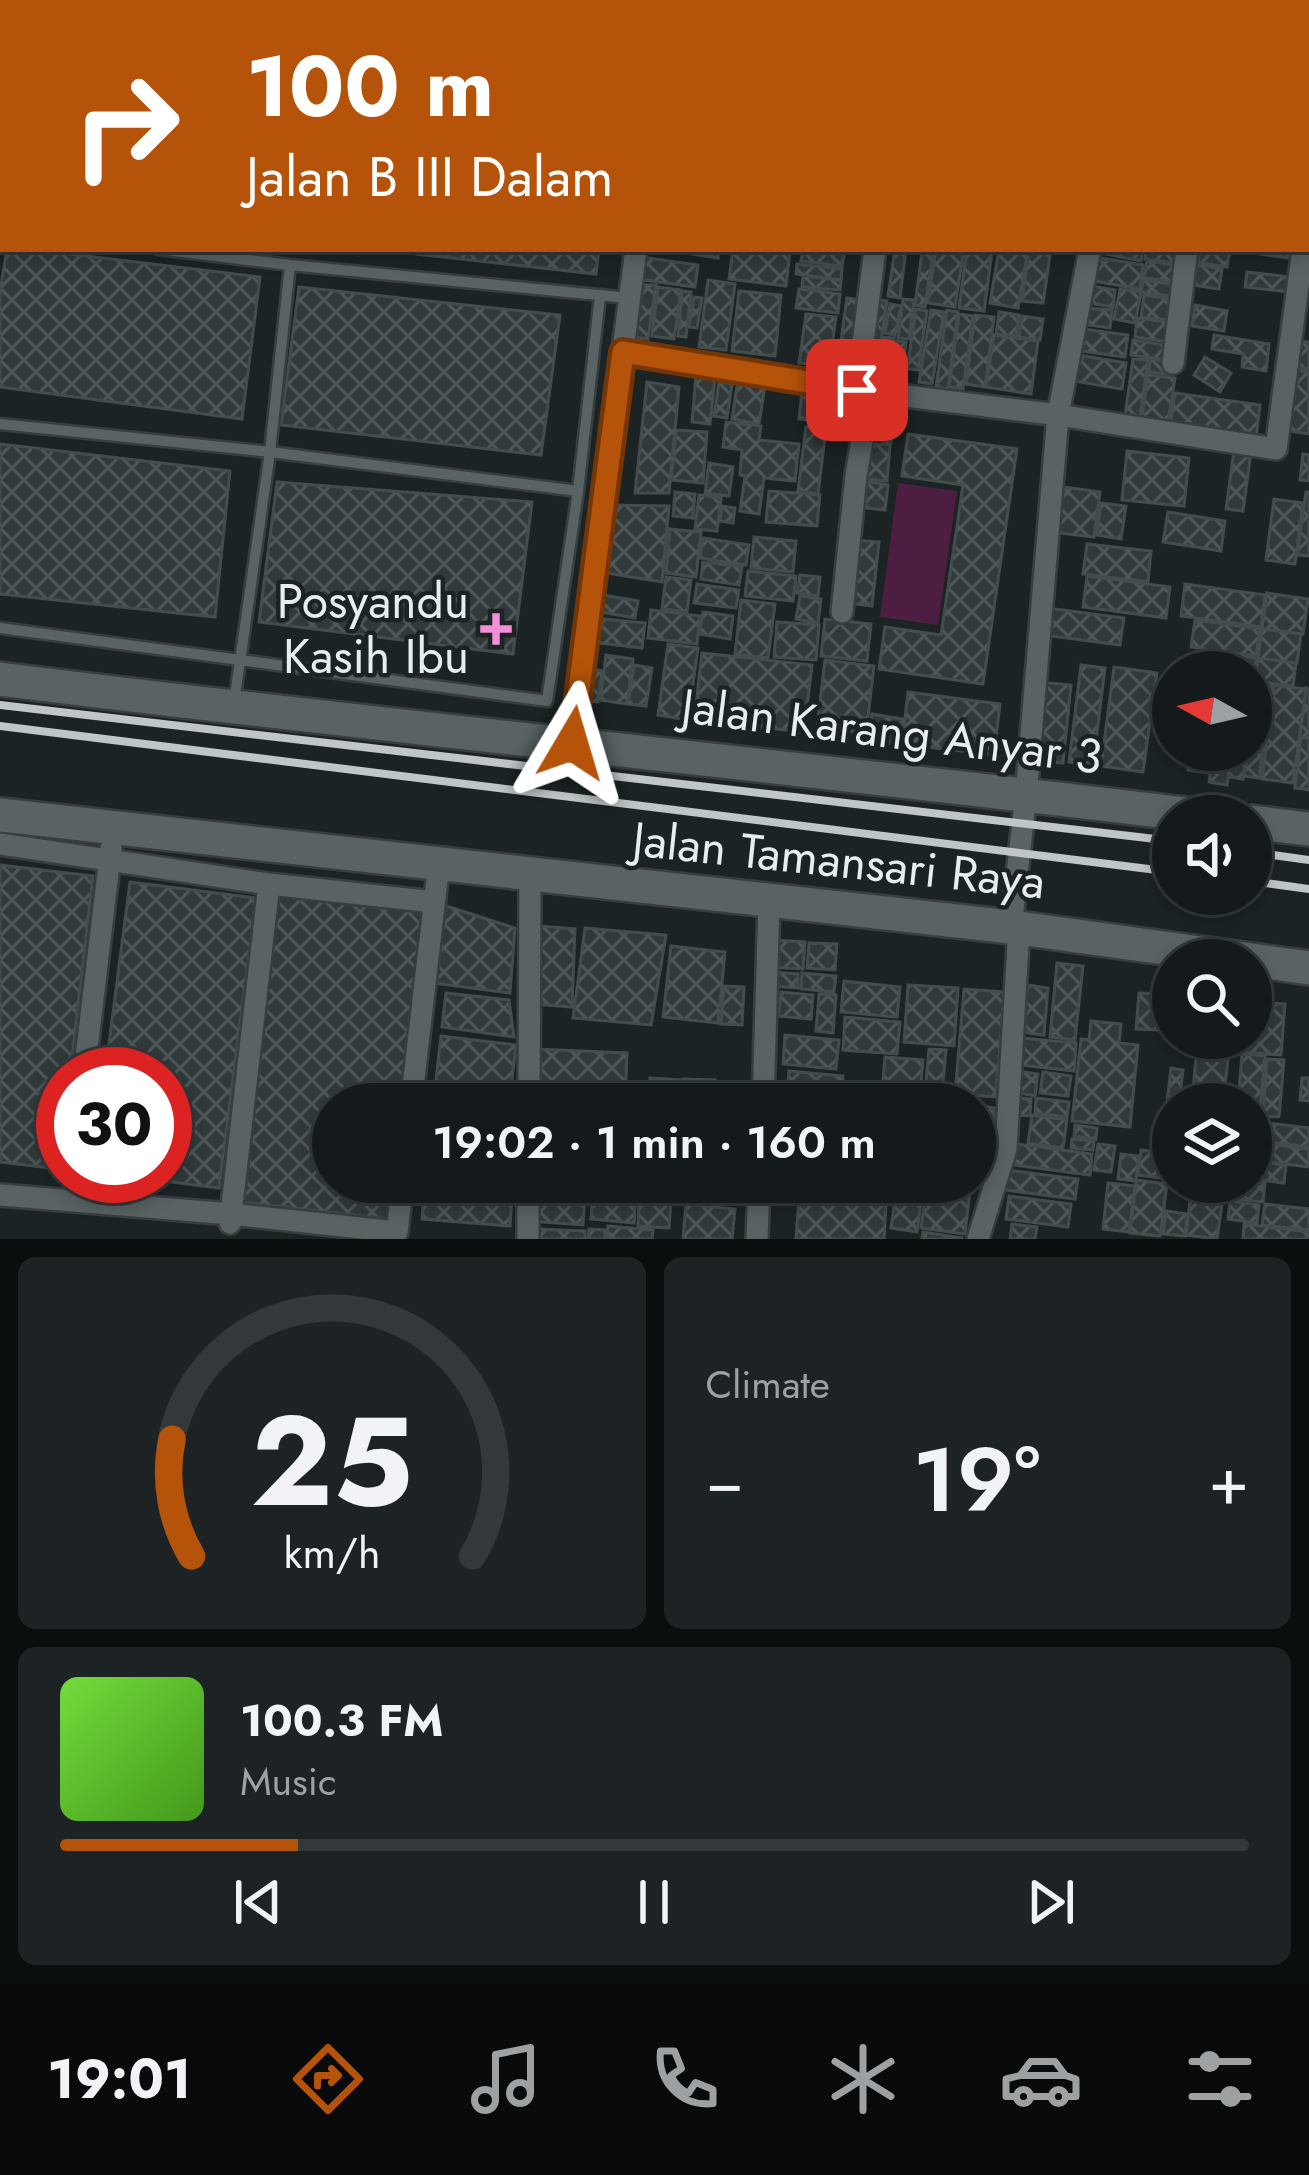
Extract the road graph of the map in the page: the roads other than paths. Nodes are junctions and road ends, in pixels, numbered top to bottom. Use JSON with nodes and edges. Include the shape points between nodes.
{"nodes":[{"id":1,"x":181,"y":252,"type":"edge"},
{"id":2,"x":635,"y":252,"type":"edge"},
{"id":3,"x":875,"y":252,"type":"edge"},
{"id":4,"x":1089,"y":252,"type":"edge"},
{"id":5,"x":1187,"y":252,"type":"edge"},
{"id":6,"x":1304,"y":252,"type":"edge"},
{"id":7,"x":290,"y":266,"type":"junction"},
{"id":8,"x":613,"y":297,"type":"junction"},
{"id":9,"x":623,"y":352,"type":"junction"},
{"id":10,"x":1173,"y":362,"type":"dead end"},
{"id":11,"x":864,"y":391,"type":"junction"},
{"id":12,"x":1058,"y":415,"type":"junction"},
{"id":13,"x":0,"y":424,"type":"edge"},
{"id":14,"x":270,"y":452,"type":"junction"},
{"id":15,"x":578,"y":491,"type":"junction"},
{"id":16,"x":842,"y":612,"type":"dead end"},
{"id":17,"x":0,"y":628,"type":"edge"},
{"id":18,"x":240,"y":661,"type":"junction"},
{"id":19,"x":0,"y":680,"type":"edge"},
{"id":20,"x":234,"y":708,"type":"junction"},
{"id":21,"x":572,"y":743,"type":"junction"},
{"id":22,"x":1027,"y":795,"type":"junction"},
{"id":23,"x":1152,"y":810,"type":"edge"},
{"id":24,"x":0,"y":814,"type":"edge"},
{"id":25,"x":1272,"y":825,"type":"edge"},
{"id":26,"x":1309,"y":830,"type":"edge"},
{"id":27,"x":0,"y":844,"type":"edge"},
{"id":28,"x":112,"y":844,"type":"junction"},
{"id":29,"x":439,"y":863,"type":"junction"},
{"id":30,"x":530,"y":873,"type":"junction"},
{"id":31,"x":269,"y":884,"type":"junction"},
{"id":32,"x":769,"y":901,"type":"junction"},
{"id":33,"x":434,"y":902,"type":"junction"},
{"id":34,"x":1015,"y":927,"type":"junction"},
{"id":35,"x":1309,"y":968,"type":"edge"},
{"id":36,"x":86,"y":1047,"type":"edge"},
{"id":37,"x":413,"y":1083,"type":"edge"},
{"id":38,"x":529,"y":1083,"type":"edge"},
{"id":39,"x":764,"y":1083,"type":"edge"},
{"id":40,"x":0,"y":1195,"type":"edge"},
{"id":41,"x":68,"y":1203,"type":"edge"},
{"id":42,"x":400,"y":1203,"type":"edge"},
{"id":43,"x":528,"y":1203,"type":"edge"},
{"id":44,"x":758,"y":1203,"type":"edge"},
{"id":45,"x":68,"y":1206,"type":"junction"},
{"id":46,"x":0,"y":1208,"type":"edge"},
{"id":47,"x":230,"y":1220,"type":"junction"},
{"id":48,"x":374,"y":1239,"type":"edge"},
{"id":49,"x":528,"y":1239,"type":"edge"},
{"id":50,"x":757,"y":1239,"type":"edge"},
{"id":51,"x":978,"y":1239,"type":"edge"}],
"edges":[{"from":1,"to":7,"type":"lane"},
{"from":2,"to":8,"type":"street"},
{"from":3,"to":11,"type":"street"},
{"from":4,"to":12,"type":"street"},
{"from":5,"to":10,"type":"street"},
{"from":6,"to":12,"type":"street","via":[[1276,449]]},
{"from":7,"to":8,"type":"lane"},
{"from":7,"to":14,"type":"lane"},
{"from":8,"to":9,"type":"street"},
{"from":8,"to":15,"type":"lane"},
{"from":9,"to":11,"type":"street"},
{"from":9,"to":21,"type":"street"},
{"from":11,"to":12,"type":"street"},
{"from":11,"to":16,"type":"street"},
{"from":12,"to":22,"type":"street"},
{"from":13,"to":14,"type":"lane"},
{"from":14,"to":15,"type":"lane"},
{"from":14,"to":18,"type":"lane"},
{"from":15,"to":18,"type":"lane","via":[[547,701]]},
{"from":17,"to":18,"type":"lane"},
{"from":18,"to":20,"type":"lane"},
{"from":19,"to":20,"type":"street","name":"Jalan Karang Anyar 3"},
{"from":20,"to":21,"type":"street","name":"Jalan Karang Anyar 3"},
{"from":21,"to":22,"type":"street","name":"Jalan Karang Anyar 3"},
{"from":22,"to":23,"type":"street","name":"Jalan Karang Anyar 3"},
{"from":22,"to":34,"type":"street"},
{"from":24,"to":28,"type":"street","name":"Jalan Tamansari Raya"},
{"from":25,"to":26,"type":"street"},
{"from":27,"to":28,"type":"street"},
{"from":28,"to":29,"type":"street","name":"Jalan Tamansari Raya"},
{"from":28,"to":31,"type":"street"},
{"from":28,"to":36,"type":"street"},
{"from":29,"to":30,"type":"street","name":"Jalan Tamansari Raya"},
{"from":29,"to":33,"type":"street"},
{"from":30,"to":32,"type":"street","name":"Jalan Tamansari Raya"},
{"from":30,"to":38,"type":"street"},
{"from":31,"to":33,"type":"street"},
{"from":31,"to":47,"type":"street"},
{"from":32,"to":34,"type":"street","name":"Jalan Tamansari Raya"},
{"from":32,"to":39,"type":"street"},
{"from":33,"to":37,"type":"street"},
{"from":34,"to":35,"type":"street","name":"Jalan Tamansari Raya"},
{"from":34,"to":51,"type":"street","via":[[1006,1149]]},
{"from":40,"to":45,"type":"street"},
{"from":41,"to":45,"type":"street"},
{"from":42,"to":47,"type":"street","via":[[397,1232]]},
{"from":43,"to":49,"type":"street"},
{"from":44,"to":50,"type":"street"},
{"from":45,"to":46,"type":"street"},
{"from":45,"to":47,"type":"street"},
{"from":47,"to":48,"type":"street"}]}
